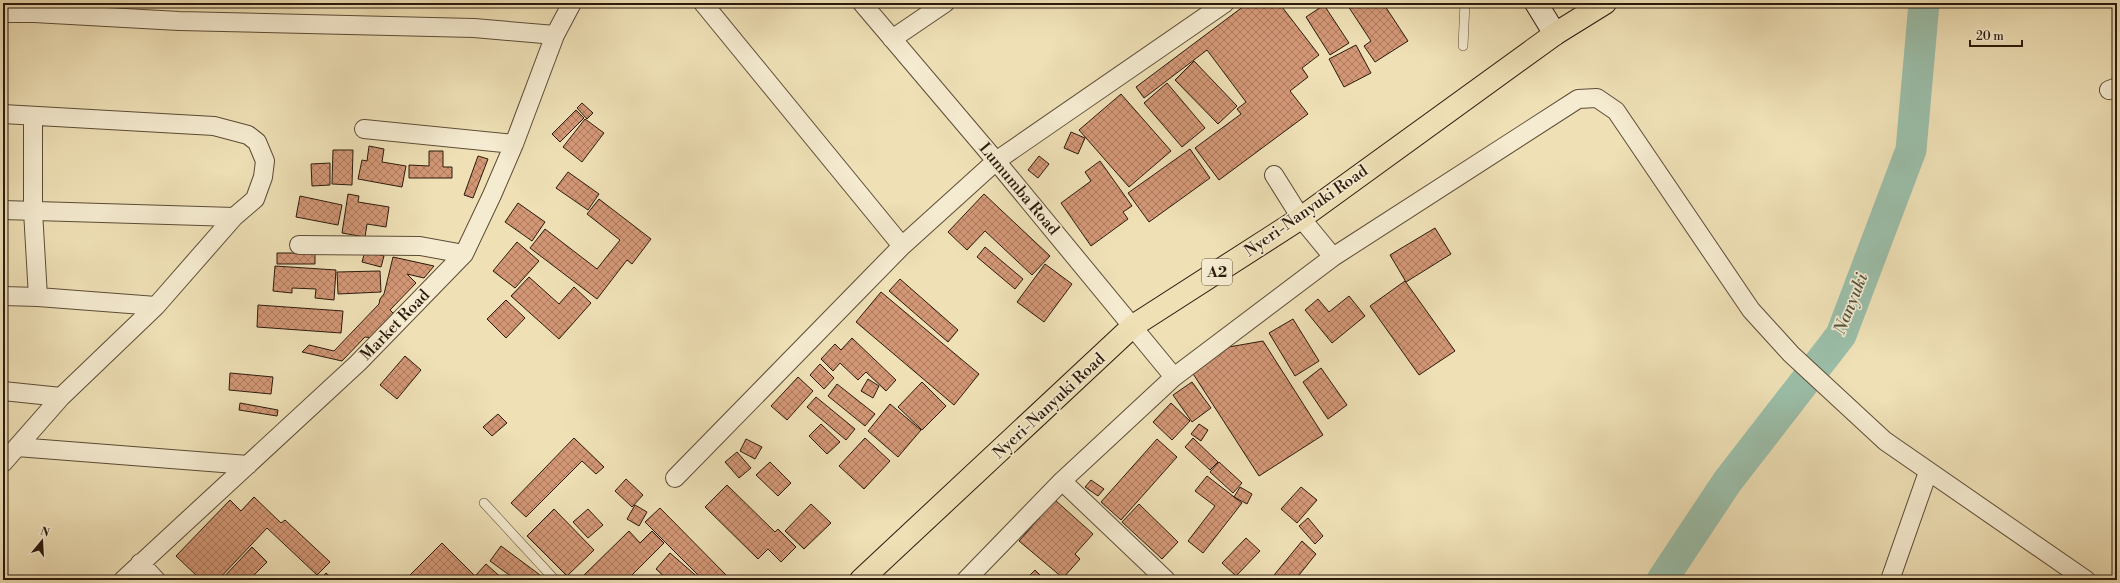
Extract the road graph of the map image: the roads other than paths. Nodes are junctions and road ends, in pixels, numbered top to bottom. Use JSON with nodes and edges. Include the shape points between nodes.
{"nodes":[{"id":1,"x":572,"y":3,"type":"edge"},
{"id":2,"x":703,"y":3,"type":"edge"},
{"id":3,"x":862,"y":3,"type":"edge"},
{"id":4,"x":945,"y":3,"type":"edge"},
{"id":5,"x":1225,"y":3,"type":"edge"},
{"id":6,"x":1465,"y":3,"type":"edge"},
{"id":7,"x":1536,"y":3,"type":"edge"},
{"id":8,"x":1605,"y":3,"type":"edge"},
{"id":9,"x":100,"y":9,"type":"edge"},
{"id":10,"x":3,"y":13,"type":"edge"},
{"id":11,"x":1555,"y":34,"type":"junction"},
{"id":12,"x":555,"y":35,"type":"junction"},
{"id":13,"x":892,"y":39,"type":"junction"},
{"id":14,"x":1463,"y":46,"type":"dead end"},
{"id":15,"x":3,"y":114,"type":"edge"},
{"id":16,"x":33,"y":116,"type":"junction"},
{"id":17,"x":364,"y":130,"type":"dead end"},
{"id":18,"x":514,"y":144,"type":"junction"},
{"id":19,"x":996,"y":161,"type":"junction"},
{"id":20,"x":1274,"y":175,"type":"dead end"},
{"id":21,"x":3,"y":210,"type":"edge"},
{"id":22,"x":33,"y":211,"type":"junction"},
{"id":23,"x":234,"y":217,"type":"junction"},
{"id":24,"x":1301,"y":218,"type":"junction"},
{"id":25,"x":299,"y":245,"type":"dead end"},
{"id":26,"x":902,"y":246,"type":"junction"},
{"id":27,"x":464,"y":254,"type":"junction"},
{"id":28,"x":1333,"y":257,"type":"junction"},
{"id":29,"x":3,"y":296,"type":"edge"},
{"id":30,"x":38,"y":296,"type":"junction"},
{"id":31,"x":156,"y":306,"type":"junction"},
{"id":32,"x":1134,"y":326,"type":"junction"},
{"id":33,"x":1174,"y":377,"type":"junction"},
{"id":34,"x":3,"y":391,"type":"edge"},
{"id":35,"x":61,"y":397,"type":"junction"},
{"id":36,"x":17,"y":446,"type":"junction"},
{"id":37,"x":3,"y":463,"type":"edge"},
{"id":38,"x":248,"y":465,"type":"junction"},
{"id":39,"x":1928,"y":472,"type":"junction"},
{"id":40,"x":675,"y":478,"type":"dead end"},
{"id":41,"x":1062,"y":481,"type":"junction"},
{"id":42,"x":484,"y":503,"type":"dead end"},
{"id":43,"x":140,"y":563,"type":"junction"},
{"id":44,"x":123,"y":580,"type":"edge"},
{"id":45,"x":156,"y":580,"type":"edge"},
{"id":46,"x":555,"y":580,"type":"edge"},
{"id":47,"x":861,"y":580,"type":"edge"},
{"id":48,"x":966,"y":580,"type":"edge"},
{"id":49,"x":1166,"y":580,"type":"edge"},
{"id":50,"x":1890,"y":580,"type":"edge"},
{"id":51,"x":2086,"y":580,"type":"edge"}],
"edges":[{"from":1,"to":12,"type":"street","name":"Market Road"},
{"from":2,"to":26,"type":"street"},
{"from":3,"to":13,"type":"street","name":"Lumumba Road"},
{"from":4,"to":13,"type":"street"},
{"from":5,"to":19,"type":"street"},
{"from":6,"to":14,"type":"lane"},
{"from":7,"to":11,"type":"main road"},
{"from":8,"to":11,"type":"highway","name":"Nyeri-Nanyuki Road","number":"A2"},
{"from":9,"to":10,"type":"street"},
{"from":9,"to":12,"type":"street","via":[[179,21],[474,28]]},
{"from":11,"to":24,"type":"highway","name":"Nyeri-Nanyuki Road","number":"A2"},
{"from":12,"to":18,"type":"street","name":"Market Road"},
{"from":13,"to":19,"type":"street","name":"Lumumba Road"},
{"from":15,"to":16,"type":"street"},
{"from":16,"to":22,"type":"street"},
{"from":16,"to":23,"type":"street","via":[[214,126],[248,135],[257,142],[265,161],[263,177],[255,199]]},
{"from":17,"to":18,"type":"street"},
{"from":18,"to":27,"type":"street","name":"Market Road"},
{"from":19,"to":26,"type":"street"},
{"from":19,"to":32,"type":"street","name":"Lumumba Road"},
{"from":20,"to":24,"type":"street"},
{"from":21,"to":22,"type":"street"},
{"from":22,"to":23,"type":"street"},
{"from":22,"to":30,"type":"street"},
{"from":23,"to":31,"type":"street"},
{"from":24,"to":28,"type":"street"},
{"from":24,"to":32,"type":"highway","name":"Nyeri-Nanyuki Road","number":"A2"},
{"from":25,"to":27,"type":"street","via":[[420,246]]},
{"from":26,"to":40,"type":"street"},
{"from":27,"to":38,"type":"street","name":"Market Road","via":[[358,363]]},
{"from":28,"to":33,"type":"street"},
{"from":28,"to":39,"type":"street","via":[[1578,99],[1597,98],[1616,111],[1751,310],[1791,354],[1831,392],[1885,441]]},
{"from":29,"to":30,"type":"street"},
{"from":30,"to":31,"type":"street"},
{"from":31,"to":35,"type":"street"},
{"from":32,"to":33,"type":"street","name":"Lumumba Road"},
{"from":32,"to":47,"type":"highway","name":"Nyeri-Nanyuki Road","number":"A2"},
{"from":33,"to":41,"type":"street"},
{"from":34,"to":35,"type":"street"},
{"from":35,"to":36,"type":"street"},
{"from":36,"to":37,"type":"street"},
{"from":36,"to":38,"type":"street"},
{"from":38,"to":43,"type":"street","name":"Market Road"},
{"from":39,"to":50,"type":"street"},
{"from":39,"to":51,"type":"street"},
{"from":41,"to":48,"type":"street"},
{"from":41,"to":49,"type":"street"},
{"from":42,"to":46,"type":"lane"},
{"from":43,"to":44,"type":"street","name":"Market Road"},
{"from":43,"to":45,"type":"street"}]}
